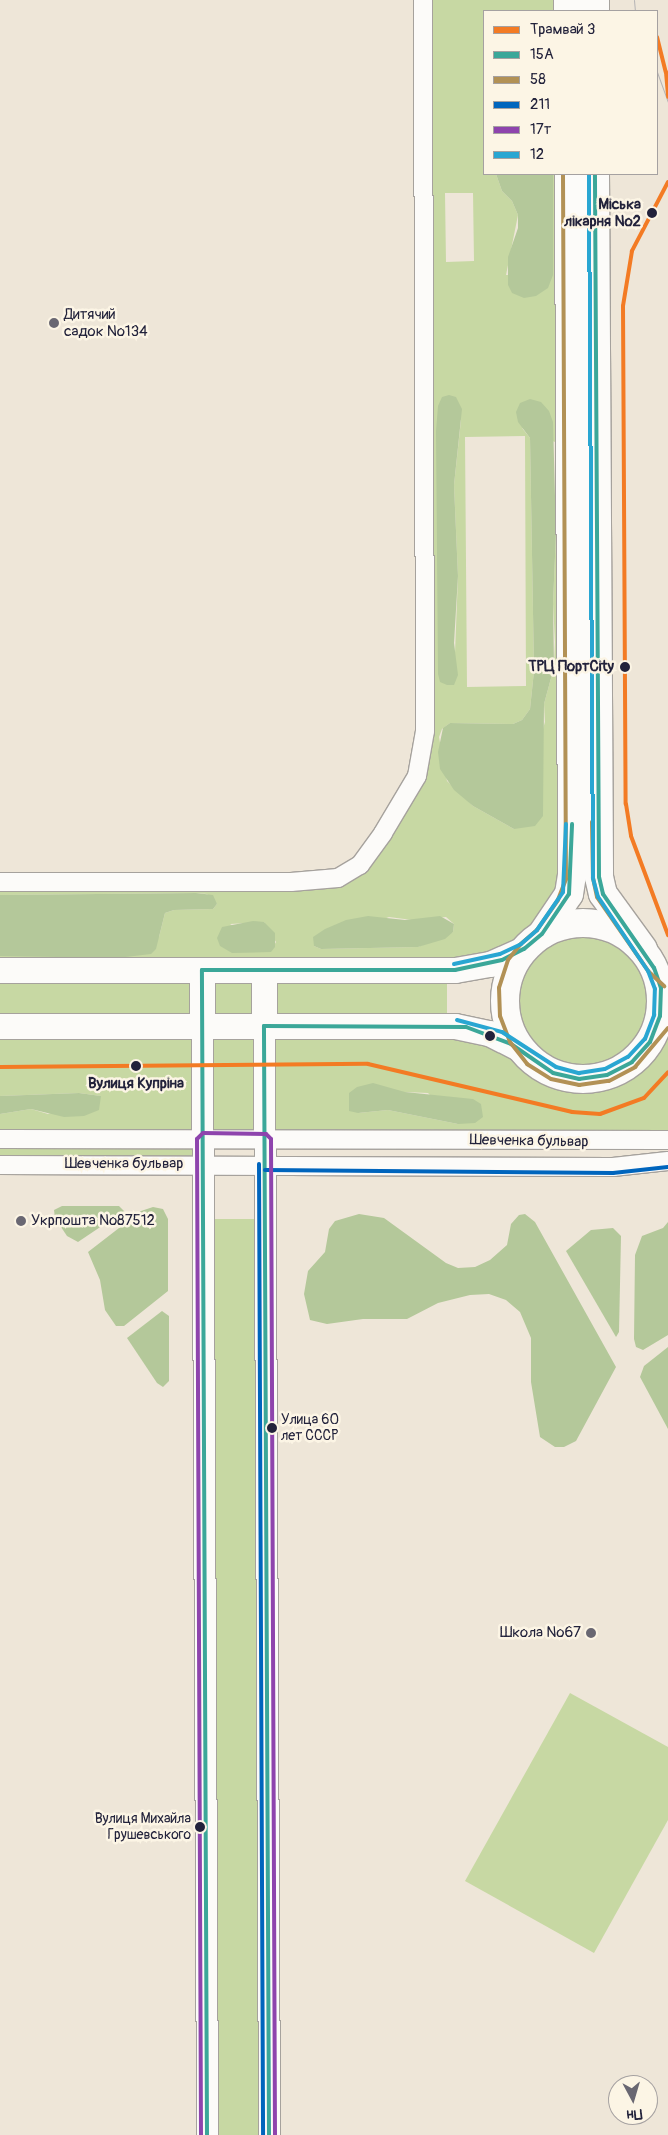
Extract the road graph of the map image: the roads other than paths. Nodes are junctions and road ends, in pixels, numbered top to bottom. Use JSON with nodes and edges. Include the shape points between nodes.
{"nodes":[{"id":1,"x":422,"y":0,"type":"edge"},
{"id":2,"x":569,"y":175,"type":"edge"},
{"id":3,"x":595,"y":175,"type":"edge"},
{"id":4,"x":0,"y":882,"type":"edge"},
{"id":5,"x":533,"y":941,"type":"junction"},
{"id":6,"x":655,"y":966,"type":"edge"},
{"id":7,"x":0,"y":970,"type":"edge"},
{"id":8,"x":202,"y":970,"type":"junction"},
{"id":9,"x":264,"y":970,"type":"junction"},
{"id":10,"x":0,"y":1026,"type":"edge"},
{"id":11,"x":202,"y":1026,"type":"junction"},
{"id":12,"x":264,"y":1026,"type":"junction"},
{"id":13,"x":661,"y":1026,"type":"edge"},
{"id":14,"x":522,"y":1050,"type":"junction"},
{"id":15,"x":0,"y":1139,"type":"edge"},
{"id":16,"x":203,"y":1139,"type":"junction"},
{"id":17,"x":265,"y":1140,"type":"junction"},
{"id":18,"x":668,"y":1140,"type":"edge"},
{"id":19,"x":668,"y":1161,"type":"edge"},
{"id":20,"x":203,"y":1164,"type":"junction"},
{"id":21,"x":265,"y":1164,"type":"junction"},
{"id":22,"x":0,"y":1165,"type":"edge"},
{"id":23,"x":207,"y":2135,"type":"edge"},
{"id":24,"x":269,"y":2135,"type":"edge"}],
"edges":[{"from":1,"to":4,"type":"street","via":[[425,731],[417,776],[364,860],[350,873],[338,878],[291,882]]},
{"from":2,"to":5,"type":"main road","via":[[572,875],[568,894]]},
{"from":3,"to":6,"type":"main road","via":[[599,877],[603,894]]},
{"from":5,"to":6,"type":"main road","via":[[568,924],[596,924],[622,933]]},
{"from":5,"to":9,"type":"main road","via":[[490,964],[455,970]]},
{"from":5,"to":14,"type":"main road","via":[[509,976],[505,1002],[509,1027]]},
{"from":6,"to":13,"type":"main road","via":[[662,1002]]},
{"from":7,"to":8,"type":"main road"},
{"from":8,"to":9,"type":"main road"},
{"from":8,"to":11,"type":"main road"},
{"from":9,"to":12,"type":"main road"},
{"from":10,"to":11,"type":"main road"},
{"from":11,"to":12,"type":"main road"},
{"from":11,"to":16,"type":"street"},
{"from":12,"to":14,"type":"main road","via":[[454,1026],[489,1033]]},
{"from":12,"to":17,"type":"street"},
{"from":13,"to":14,"type":"main road","via":[[632,1062],[607,1075],[593,1078],[553,1073]]},
{"from":15,"to":16,"type":"street","name":"Шевченка бульвар"},
{"from":16,"to":17,"type":"street","name":"Шевченка бульвар"},
{"from":16,"to":20,"type":"street"},
{"from":17,"to":18,"type":"street","name":"Шевченка бульвар"},
{"from":17,"to":21,"type":"street"},
{"from":19,"to":21,"type":"street","name":"Шевченка бульвар","via":[[613,1167]]},
{"from":20,"to":21,"type":"street","name":"Шевченка бульвар"},
{"from":20,"to":22,"type":"street","name":"Шевченка бульвар"},
{"from":20,"to":23,"type":"street"},
{"from":21,"to":24,"type":"street"}]}
